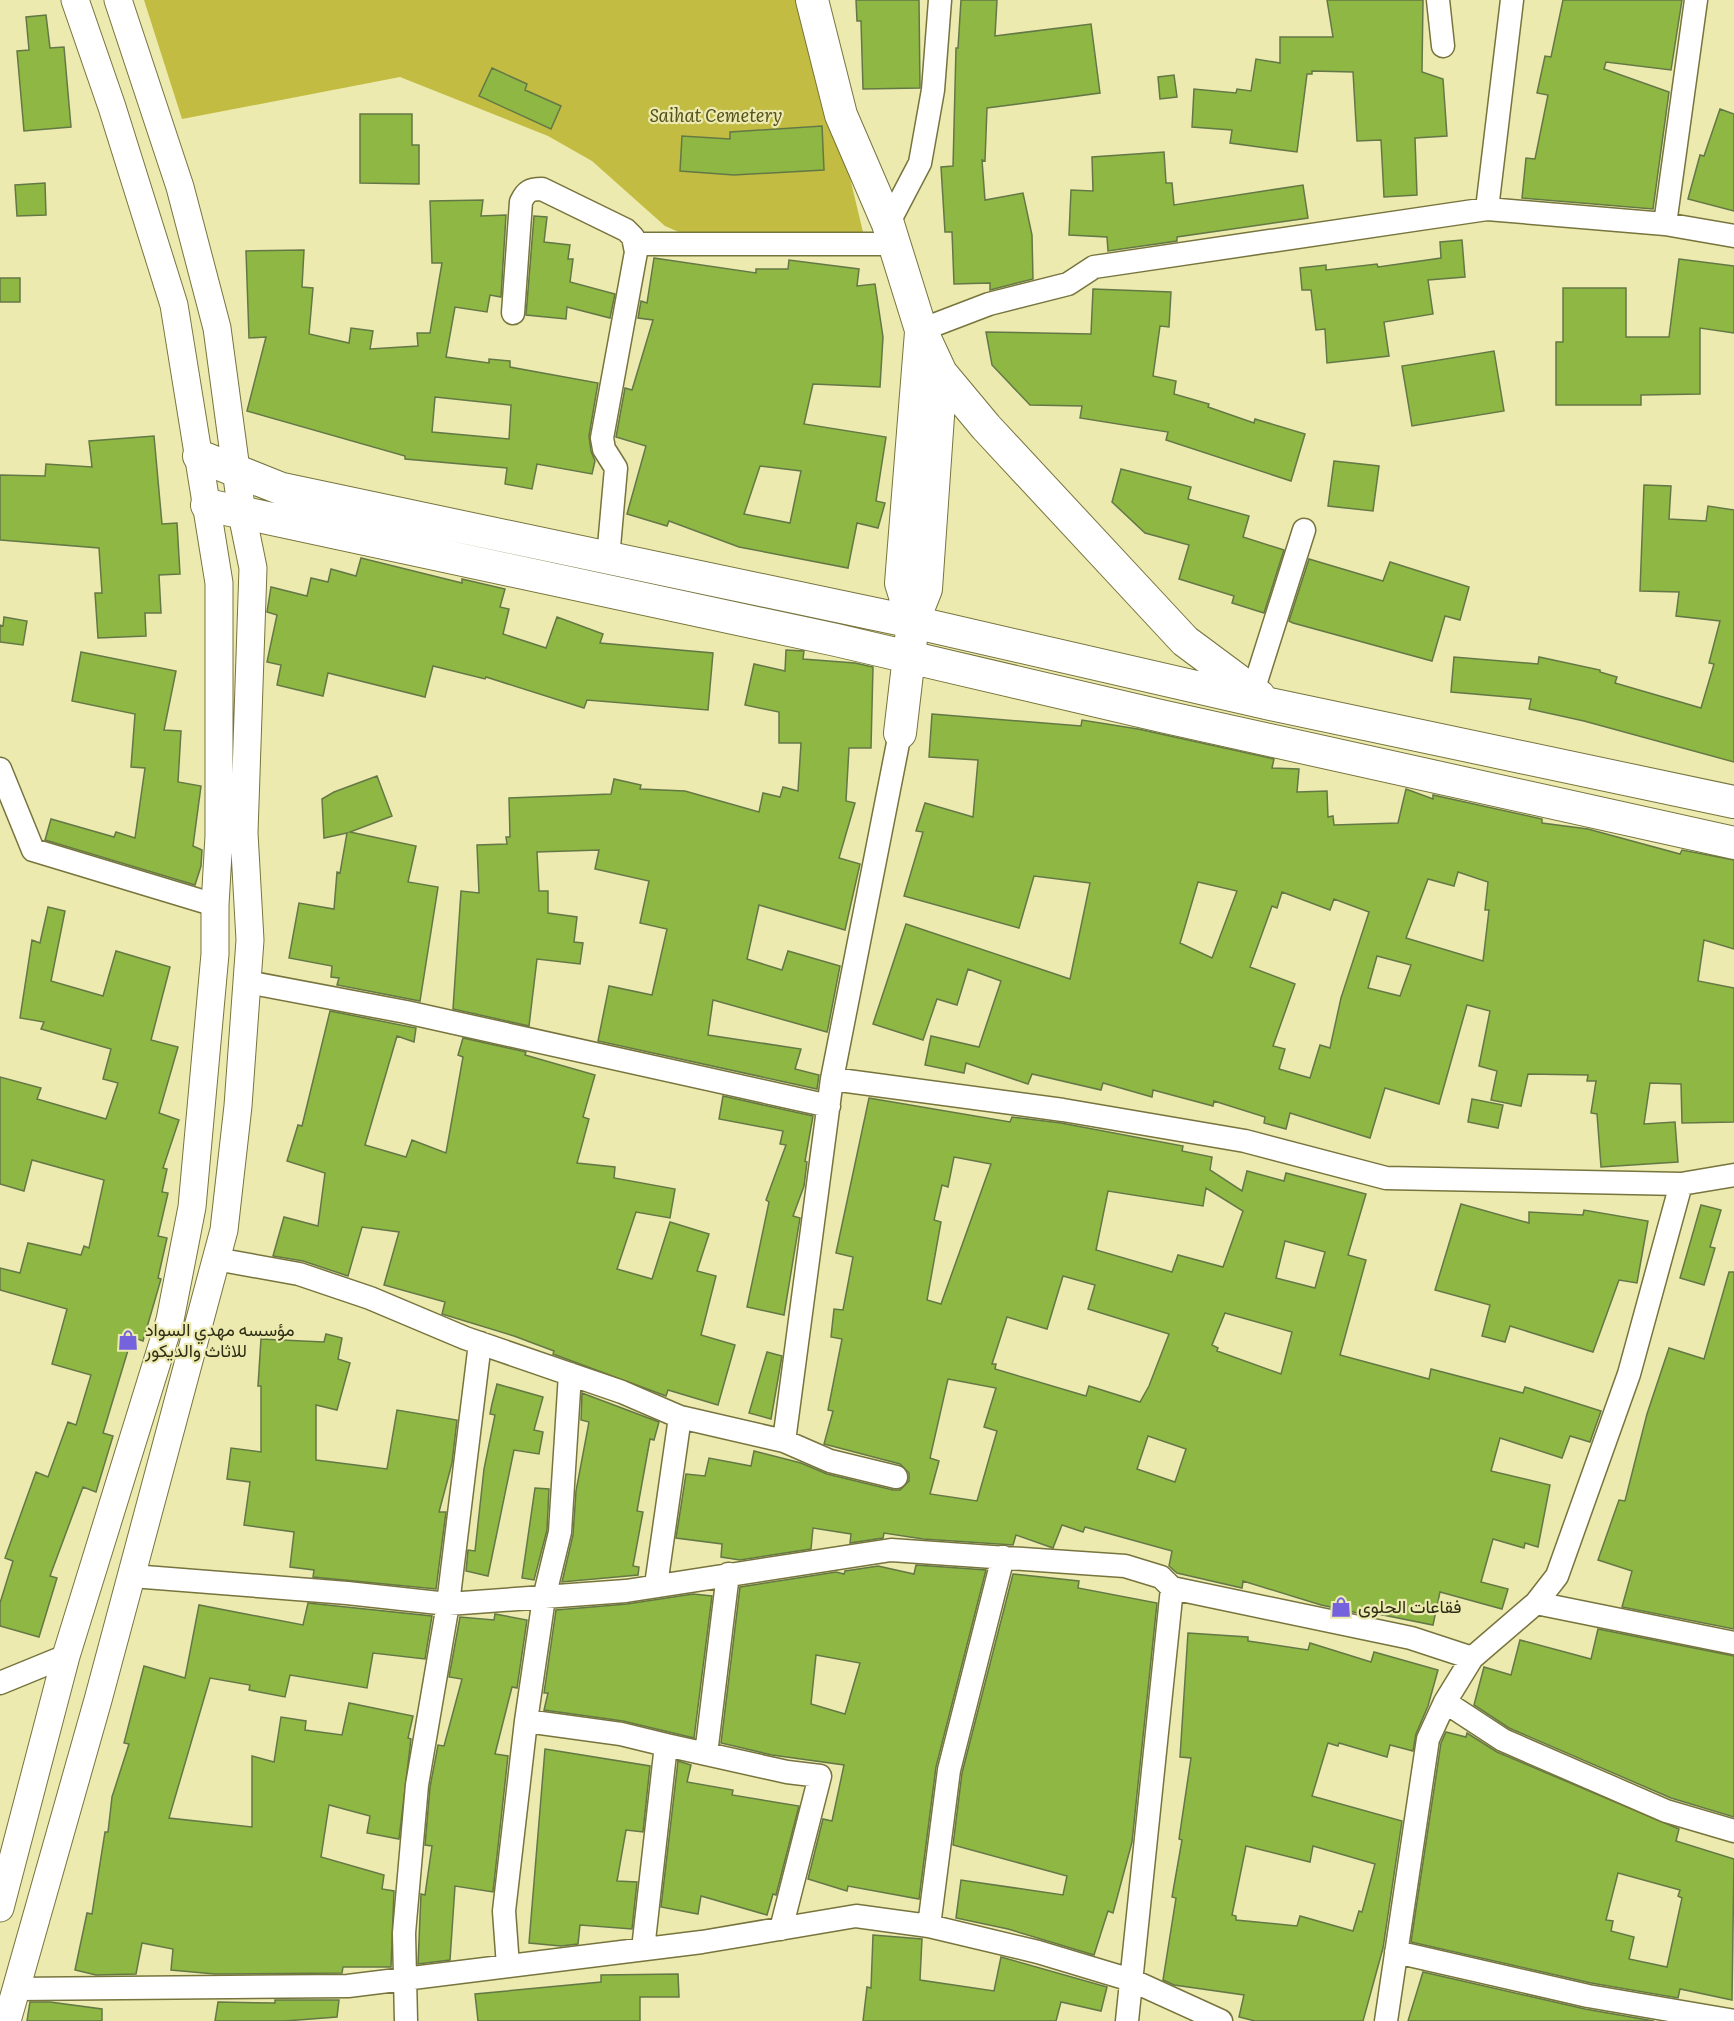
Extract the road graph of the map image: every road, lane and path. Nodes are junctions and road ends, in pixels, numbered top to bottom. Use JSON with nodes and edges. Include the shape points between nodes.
{"nodes":[{"id":1,"x":75,"y":0,"type":"edge"},
{"id":2,"x":118,"y":0,"type":"edge"},
{"id":3,"x":812,"y":0,"type":"edge"},
{"id":4,"x":940,"y":0,"type":"edge"},
{"id":5,"x":1438,"y":0,"type":"edge"},
{"id":6,"x":1512,"y":0,"type":"edge"},
{"id":7,"x":1696,"y":0,"type":"edge"},
{"id":8,"x":1443,"y":46,"type":"dead end"},
{"id":9,"x":1487,"y":209,"type":"junction"},
{"id":10,"x":1665,"y":224,"type":"junction"},
{"id":11,"x":891,"y":234,"type":"junction"},
{"id":12,"x":1734,"y":236,"type":"edge"},
{"id":13,"x":636,"y":244,"type":"junction"},
{"id":14,"x":513,"y":313,"type":"dead end"},
{"id":15,"x":921,"y":330,"type":"junction"},
{"id":16,"x":941,"y":373,"type":"junction"},
{"id":17,"x":199,"y":456,"type":"junction"},
{"id":18,"x":237,"y":470,"type":"junction"},
{"id":19,"x":207,"y":505,"type":"junction"},
{"id":20,"x":242,"y":514,"type":"junction"},
{"id":21,"x":1304,"y":530,"type":"dead end"},
{"id":22,"x":608,"y":558,"type":"junction"},
{"id":23,"x":913,"y":622,"type":"junction"},
{"id":24,"x":908,"y":657,"type":"junction"},
{"id":25,"x":1261,"y":698,"type":"junction"},
{"id":26,"x":900,"y":733,"type":"joint"},
{"id":27,"x":0,"y":769,"type":"edge"},
{"id":28,"x":1734,"y":802,"type":"edge"},
{"id":29,"x":1734,"y":843,"type":"edge"},
{"id":30,"x":215,"y":905,"type":"junction"},
{"id":31,"x":247,"y":982,"type":"junction"},
{"id":32,"x":832,"y":1079,"type":"junction"},
{"id":33,"x":829,"y":1106,"type":"junction"},
{"id":34,"x":1734,"y":1176,"type":"edge"},
{"id":35,"x":1681,"y":1184,"type":"junction"},
{"id":36,"x":216,"y":1259,"type":"junction"},
{"id":37,"x":480,"y":1344,"type":"junction"},
{"id":38,"x":570,"y":1374,"type":"junction"},
{"id":39,"x":680,"y":1417,"type":"junction"},
{"id":40,"x":784,"y":1441,"type":"junction"},
{"id":41,"x":896,"y":1477,"type":"dead end"},
{"id":42,"x":1003,"y":1557,"type":"junction"},
{"id":43,"x":728,"y":1574,"type":"junction"},
{"id":44,"x":132,"y":1576,"type":"junction"},
{"id":45,"x":656,"y":1586,"type":"junction"},
{"id":46,"x":1172,"y":1588,"type":"junction"},
{"id":47,"x":544,"y":1598,"type":"junction"},
{"id":48,"x":1536,"y":1603,"type":"junction"},
{"id":49,"x":448,"y":1604,"type":"junction"},
{"id":50,"x":1734,"y":1643,"type":"edge"},
{"id":51,"x":66,"y":1656,"type":"junction"},
{"id":52,"x":1472,"y":1658,"type":"junction"},
{"id":53,"x":0,"y":1683,"type":"edge"},
{"id":54,"x":1445,"y":1702,"type":"junction"},
{"id":55,"x":526,"y":1721,"type":"junction"},
{"id":56,"x":666,"y":1745,"type":"junction"},
{"id":57,"x":706,"y":1754,"type":"junction"},
{"id":58,"x":1734,"y":1831,"type":"edge"},
{"id":59,"x":0,"y":1908,"type":"edge"},
{"id":60,"x":929,"y":1926,"type":"junction"},
{"id":61,"x":781,"y":1929,"type":"junction"},
{"id":62,"x":644,"y":1949,"type":"junction"},
{"id":63,"x":1396,"y":1952,"type":"junction"},
{"id":64,"x":508,"y":1966,"type":"junction"},
{"id":65,"x":406,"y":1979,"type":"junction"},
{"id":66,"x":1131,"y":1980,"type":"junction"},
{"id":67,"x":16,"y":1989,"type":"junction"},
{"id":68,"x":7,"y":2021,"type":"edge"},
{"id":69,"x":406,"y":2021,"type":"edge"},
{"id":70,"x":1127,"y":2021,"type":"edge"},
{"id":71,"x":1221,"y":2021,"type":"edge"},
{"id":72,"x":1386,"y":2021,"type":"edge"},
{"id":73,"x":1734,"y":2021,"type":"edge"}],
"edges":[{"from":1,"to":17,"type":"street","via":[[174,305]]},
{"from":2,"to":18,"type":"street","via":[[180,187],[214,317]]},
{"from":3,"to":11,"type":"main road","via":[[841,115]]},
{"from":4,"to":11,"type":"street","via":[[933,90],[920,163]]},
{"from":5,"to":8,"type":"street"},
{"from":6,"to":9,"type":"street"},
{"from":7,"to":10,"type":"street"},
{"from":9,"to":10,"type":"street"},
{"from":9,"to":15,"type":"street","via":[[1094,267],[1068,284],[988,304]]},
{"from":10,"to":12,"type":"street"},
{"from":11,"to":13,"type":"street"},
{"from":11,"to":15,"type":"main road"},
{"from":13,"to":14,"type":"street","via":[[626,230],[542,189],[532,189],[521,202]]},
{"from":13,"to":22,"type":"street","via":[[602,438],[616,468]]},
{"from":15,"to":16,"type":"main road"},
{"from":15,"to":23,"type":"main road","via":[[901,583]]},
{"from":16,"to":23,"type":"main road","via":[[926,589]]},
{"from":16,"to":25,"type":"main road","via":[[986,427],[1185,641]]},
{"from":17,"to":18,"type":"main road"},
{"from":17,"to":19,"type":"street"},
{"from":18,"to":20,"type":"street"},
{"from":18,"to":22,"type":"main road","via":[[282,489]]},
{"from":19,"to":20,"type":"main road"},
{"from":19,"to":30,"type":"street","via":[[219,583],[219,836]]},
{"from":20,"to":24,"type":"main road"},
{"from":20,"to":31,"type":"street","via":[[254,568],[244,833],[250,940]]},
{"from":21,"to":25,"type":"street"},
{"from":22,"to":23,"type":"main road"},
{"from":23,"to":24,"type":"main road"},
{"from":23,"to":25,"type":"main road"},
{"from":24,"to":26,"type":"main road"},
{"from":24,"to":29,"type":"main road"},
{"from":25,"to":28,"type":"main road"},
{"from":26,"to":32,"type":"street"},
{"from":27,"to":30,"type":"street","via":[[33,850]]},
{"from":30,"to":51,"type":"street","via":[[215,954],[192,1207],[170,1320]]},
{"from":31,"to":33,"type":"street","via":[[406,1012]]},
{"from":31,"to":36,"type":"street","via":[[224,1230]]},
{"from":32,"to":33,"type":"street"},
{"from":32,"to":35,"type":"street","via":[[1063,1110],[1245,1142],[1386,1178]]},
{"from":33,"to":40,"type":"street"},
{"from":34,"to":35,"type":"street"},
{"from":35,"to":48,"type":"street","via":[[1629,1374],[1557,1576]]},
{"from":36,"to":37,"type":"street","via":[[320,1281]]},
{"from":36,"to":44,"type":"street"},
{"from":37,"to":38,"type":"street"},
{"from":37,"to":49,"type":"street"},
{"from":38,"to":39,"type":"street"},
{"from":38,"to":47,"type":"street","via":[[561,1532]]},
{"from":39,"to":40,"type":"street"},
{"from":39,"to":45,"type":"street"},
{"from":40,"to":41,"type":"street","via":[[830,1461]]},
{"from":42,"to":43,"type":"street","via":[[891,1550]]},
{"from":42,"to":46,"type":"street","via":[[1125,1566],[1161,1577]]},
{"from":42,"to":60,"type":"street","via":[[949,1770]]},
{"from":43,"to":45,"type":"street"},
{"from":43,"to":57,"type":"street"},
{"from":44,"to":49,"type":"street"},
{"from":44,"to":67,"type":"street"},
{"from":45,"to":47,"type":"street"},
{"from":46,"to":52,"type":"street","via":[[1411,1638]]},
{"from":46,"to":66,"type":"street"},
{"from":47,"to":49,"type":"street"},
{"from":47,"to":55,"type":"street"},
{"from":48,"to":50,"type":"street"},
{"from":48,"to":52,"type":"street"},
{"from":49,"to":65,"type":"street","via":[[417,1785],[404,1933]]},
{"from":51,"to":53,"type":"street"},
{"from":51,"to":59,"type":"street"},
{"from":52,"to":54,"type":"street"},
{"from":54,"to":58,"type":"street","via":[[1503,1740],[1665,1811]]},
{"from":54,"to":63,"type":"street","via":[[1428,1739]]},
{"from":55,"to":56,"type":"street","via":[[621,1734]]},
{"from":55,"to":64,"type":"street","via":[[504,1911]]},
{"from":56,"to":57,"type":"street"},
{"from":56,"to":62,"type":"street"},
{"from":57,"to":61,"type":"street","via":[[820,1776]]},
{"from":60,"to":61,"type":"street","via":[[856,1916]]},
{"from":60,"to":66,"type":"street","via":[[1038,1952]]},
{"from":61,"to":62,"type":"street"},
{"from":62,"to":64,"type":"street"},
{"from":63,"to":72,"type":"street"},
{"from":63,"to":73,"type":"street","via":[[1588,1996]]},
{"from":64,"to":65,"type":"street"},
{"from":65,"to":67,"type":"street","via":[[348,1986]]},
{"from":65,"to":69,"type":"street"},
{"from":66,"to":70,"type":"street"},
{"from":66,"to":71,"type":"street"},
{"from":67,"to":68,"type":"street"}]}
